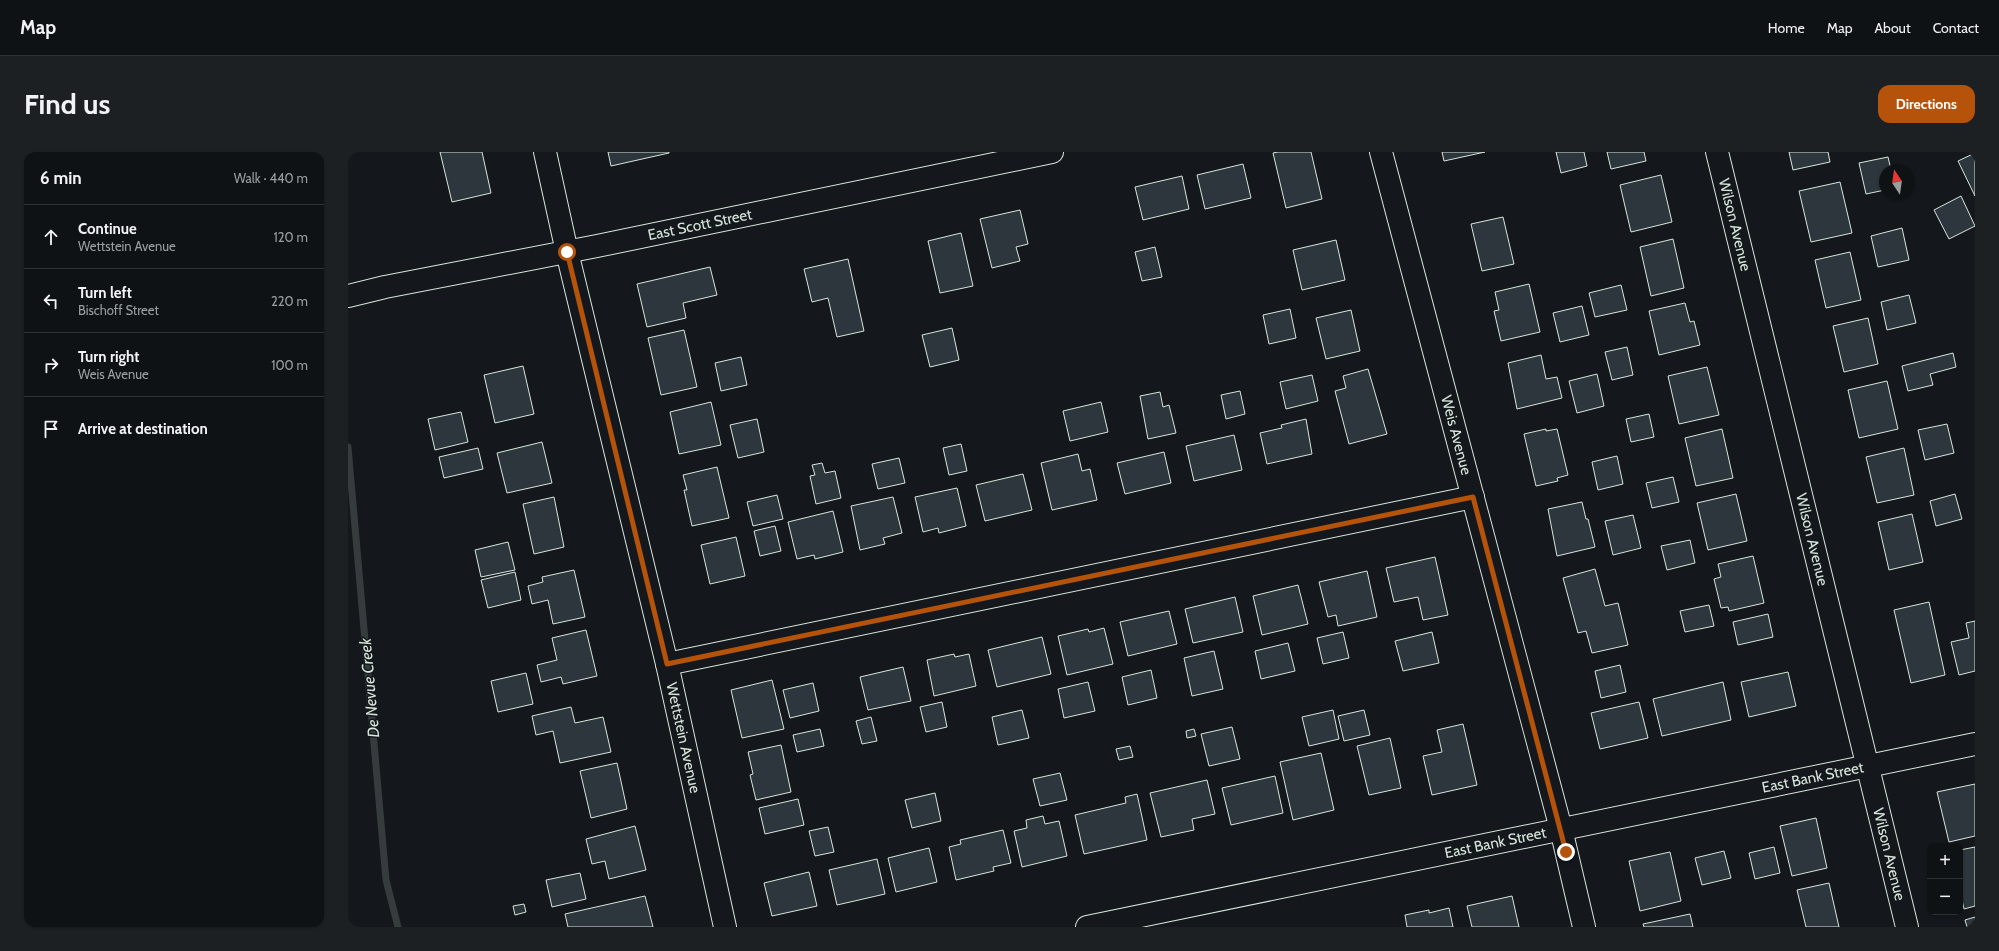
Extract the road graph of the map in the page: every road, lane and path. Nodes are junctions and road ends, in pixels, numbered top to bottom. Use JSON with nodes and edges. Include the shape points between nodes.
{"nodes":[{"id":1,"x":545,"y":152,"type":"edge"},
{"id":2,"x":1052,"y":152,"type":"edge"},
{"id":3,"x":1381,"y":152,"type":"edge"},
{"id":4,"x":1717,"y":152,"type":"edge"},
{"id":5,"x":567,"y":252,"type":"junction"},
{"id":6,"x":348,"y":296,"type":"edge"},
{"id":7,"x":1473,"y":497,"type":"junction"},
{"id":8,"x":667,"y":664,"type":"junction"},
{"id":9,"x":1975,"y":744,"type":"edge"},
{"id":10,"x":1869,"y":766,"type":"junction"},
{"id":11,"x":1561,"y":829,"type":"junction"},
{"id":12,"x":725,"y":927,"type":"edge"},
{"id":13,"x":1087,"y":927,"type":"edge"},
{"id":14,"x":1584,"y":927,"type":"edge"},
{"id":15,"x":1908,"y":927,"type":"edge"}],
"edges":[{"from":1,"to":5,"type":"street","name":"Wettstein Avenue"},
{"from":2,"to":5,"type":"street","name":"East Scott Street"},
{"from":3,"to":7,"type":"street","name":"Weis Avenue"},
{"from":4,"to":10,"type":"street","name":"Wilson Avenue"},
{"from":5,"to":6,"type":"street","name":"East Scott Street"},
{"from":5,"to":8,"type":"street","name":"Wettstein Avenue"},
{"from":7,"to":8,"type":"street"},
{"from":7,"to":11,"type":"street","name":"Weis Avenue"},
{"from":8,"to":12,"type":"street","name":"Wettstein Avenue"},
{"from":9,"to":10,"type":"street","name":"East Bank Street"},
{"from":10,"to":11,"type":"street","name":"East Bank Street"},
{"from":10,"to":15,"type":"street","name":"Wilson Avenue"},
{"from":11,"to":13,"type":"street","name":"East Bank Street"},
{"from":11,"to":14,"type":"street","name":"Weis Avenue"}]}
